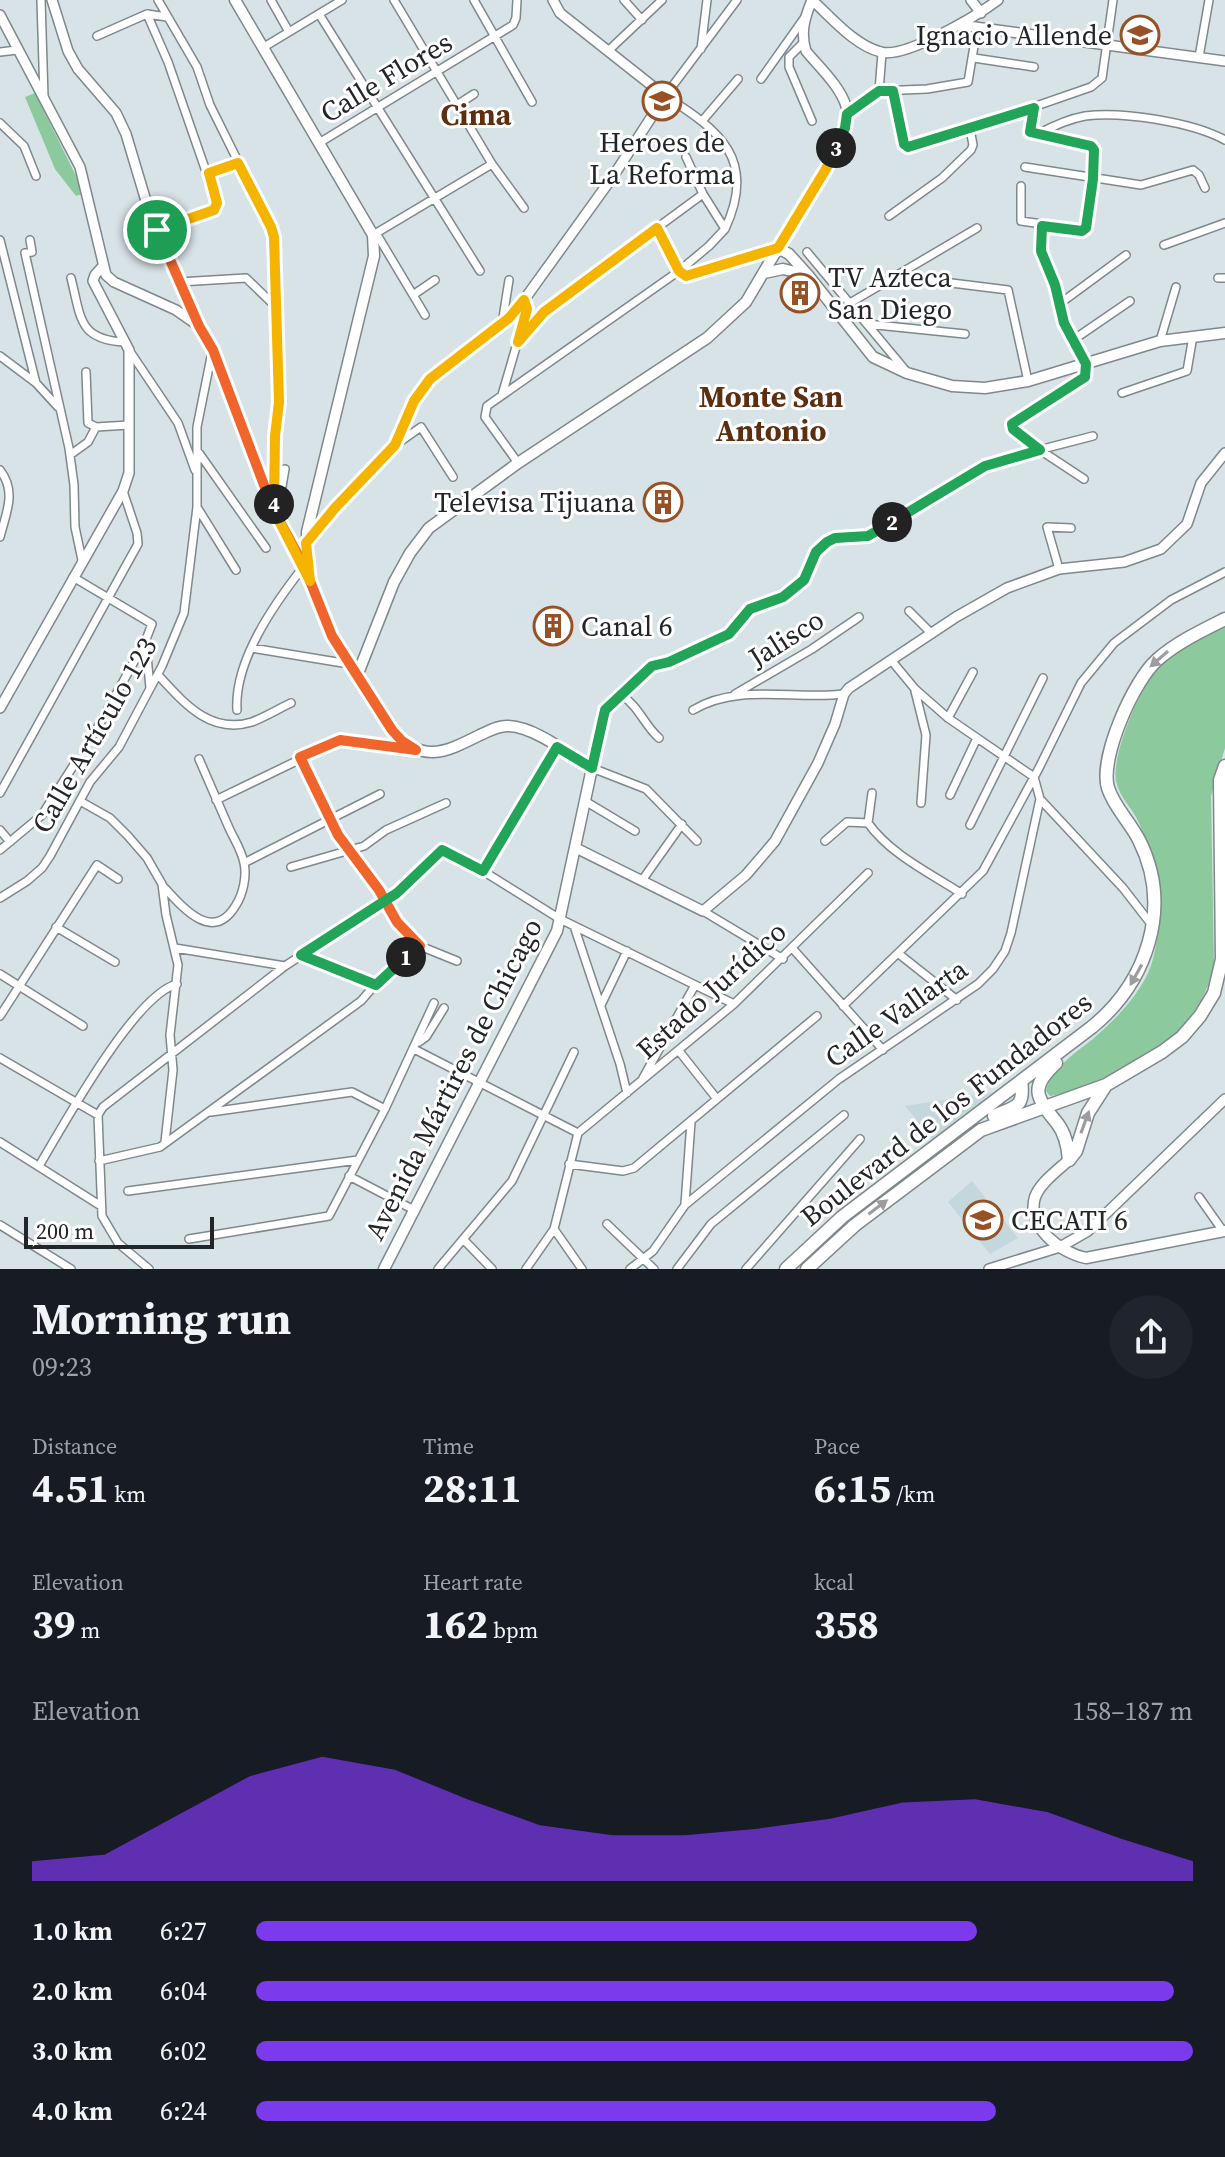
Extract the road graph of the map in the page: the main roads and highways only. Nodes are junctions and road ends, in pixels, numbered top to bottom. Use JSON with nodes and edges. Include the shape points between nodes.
{"nodes":[{"id":1,"x":235,"y":0,"type":"edge"},
{"id":2,"x":764,"y":273,"type":"junction"},
{"id":3,"x":808,"y":275,"type":"junction"},
{"id":4,"x":1225,"y":333,"type":"edge"},
{"id":5,"x":304,"y":566,"type":"road end"},
{"id":6,"x":310,"y":581,"type":"junction"},
{"id":7,"x":1225,"y":619,"type":"edge"},
{"id":8,"x":357,"y":676,"type":"junction"},
{"id":9,"x":1225,"y":766,"type":"edge"},
{"id":10,"x":1076,"y":1040,"type":"junction"},
{"id":11,"x":1021,"y":1081,"type":"junction"},
{"id":12,"x":1106,"y":1085,"type":"junction"},
{"id":13,"x":1043,"y":1107,"type":"junction"},
{"id":14,"x":981,"y":1130,"type":"junction"},
{"id":15,"x":1069,"y":1160,"type":"junction"},
{"id":16,"x":1224,"y":1231,"type":"edge"},
{"id":17,"x":792,"y":1266,"type":"edge"},
{"id":18,"x":384,"y":1269,"type":"edge"},
{"id":19,"x":807,"y":1269,"type":"edge"}],
"edges":[{"from":1,"to":6,"type":"main road","via":[[374,234],[374,256],[306,543]]},
{"from":2,"to":3,"type":"main road","via":[[788,269]]},
{"from":2,"to":3,"type":"main road","via":[[778,248]]},
{"from":2,"to":8,"type":"main road","via":[[746,302],[707,338],[438,520],[419,541],[381,610]]},
{"from":3,"to":4,"type":"main road","via":[[873,357],[907,373],[969,388],[1028,381],[1160,341]]},
{"from":5,"to":6,"type":"main road"},
{"from":6,"to":8,"type":"main road","via":[[332,636]]},
{"from":7,"to":10,"type":"main road","name":"Boulevard de los Fundadores","one_way":true,"via":[[1150,667],[1106,760],[1108,789],[1146,860],[1152,926],[1142,965],[1128,990]]},
{"from":8,"to":18,"type":"main road","name":"Avenida Mártires de Chicago","via":[[392,730],[416,750],[448,751],[504,725],[528,730],[592,768],[560,919],[542,963]]},
{"from":9,"to":12,"type":"main road","name":"Boulevard de los Fundadores","via":[[1220,780],[1222,959],[1214,993],[1182,1037]]},
{"from":10,"to":11,"type":"main road","name":"Boulevard de los Fundadores"},
{"from":10,"to":13,"type":"main road","via":[[1039,1081]]},
{"from":11,"to":14,"type":"main road","via":[[1021,1103],[993,1117]]},
{"from":11,"to":17,"type":"main road","name":"Boulevard de los Fundadores","via":[[842,1217]]},
{"from":12,"to":13,"type":"main road","name":"Boulevard de los Fundadores"},
{"from":15,"to":12,"type":"main road","one_way":true},
{"from":13,"to":14,"type":"main road","name":"Boulevard de los Fundadores"},
{"from":13,"to":15,"type":"main road","via":[[1062,1131]]},
{"from":19,"to":14,"type":"main road","name":"Boulevard de los Fundadores","one_way":true,"via":[[855,1225]]},
{"from":15,"to":16,"type":"main road","via":[[1036,1195],[1034,1209],[1036,1221],[1072,1255],[1086,1258]]}]}
